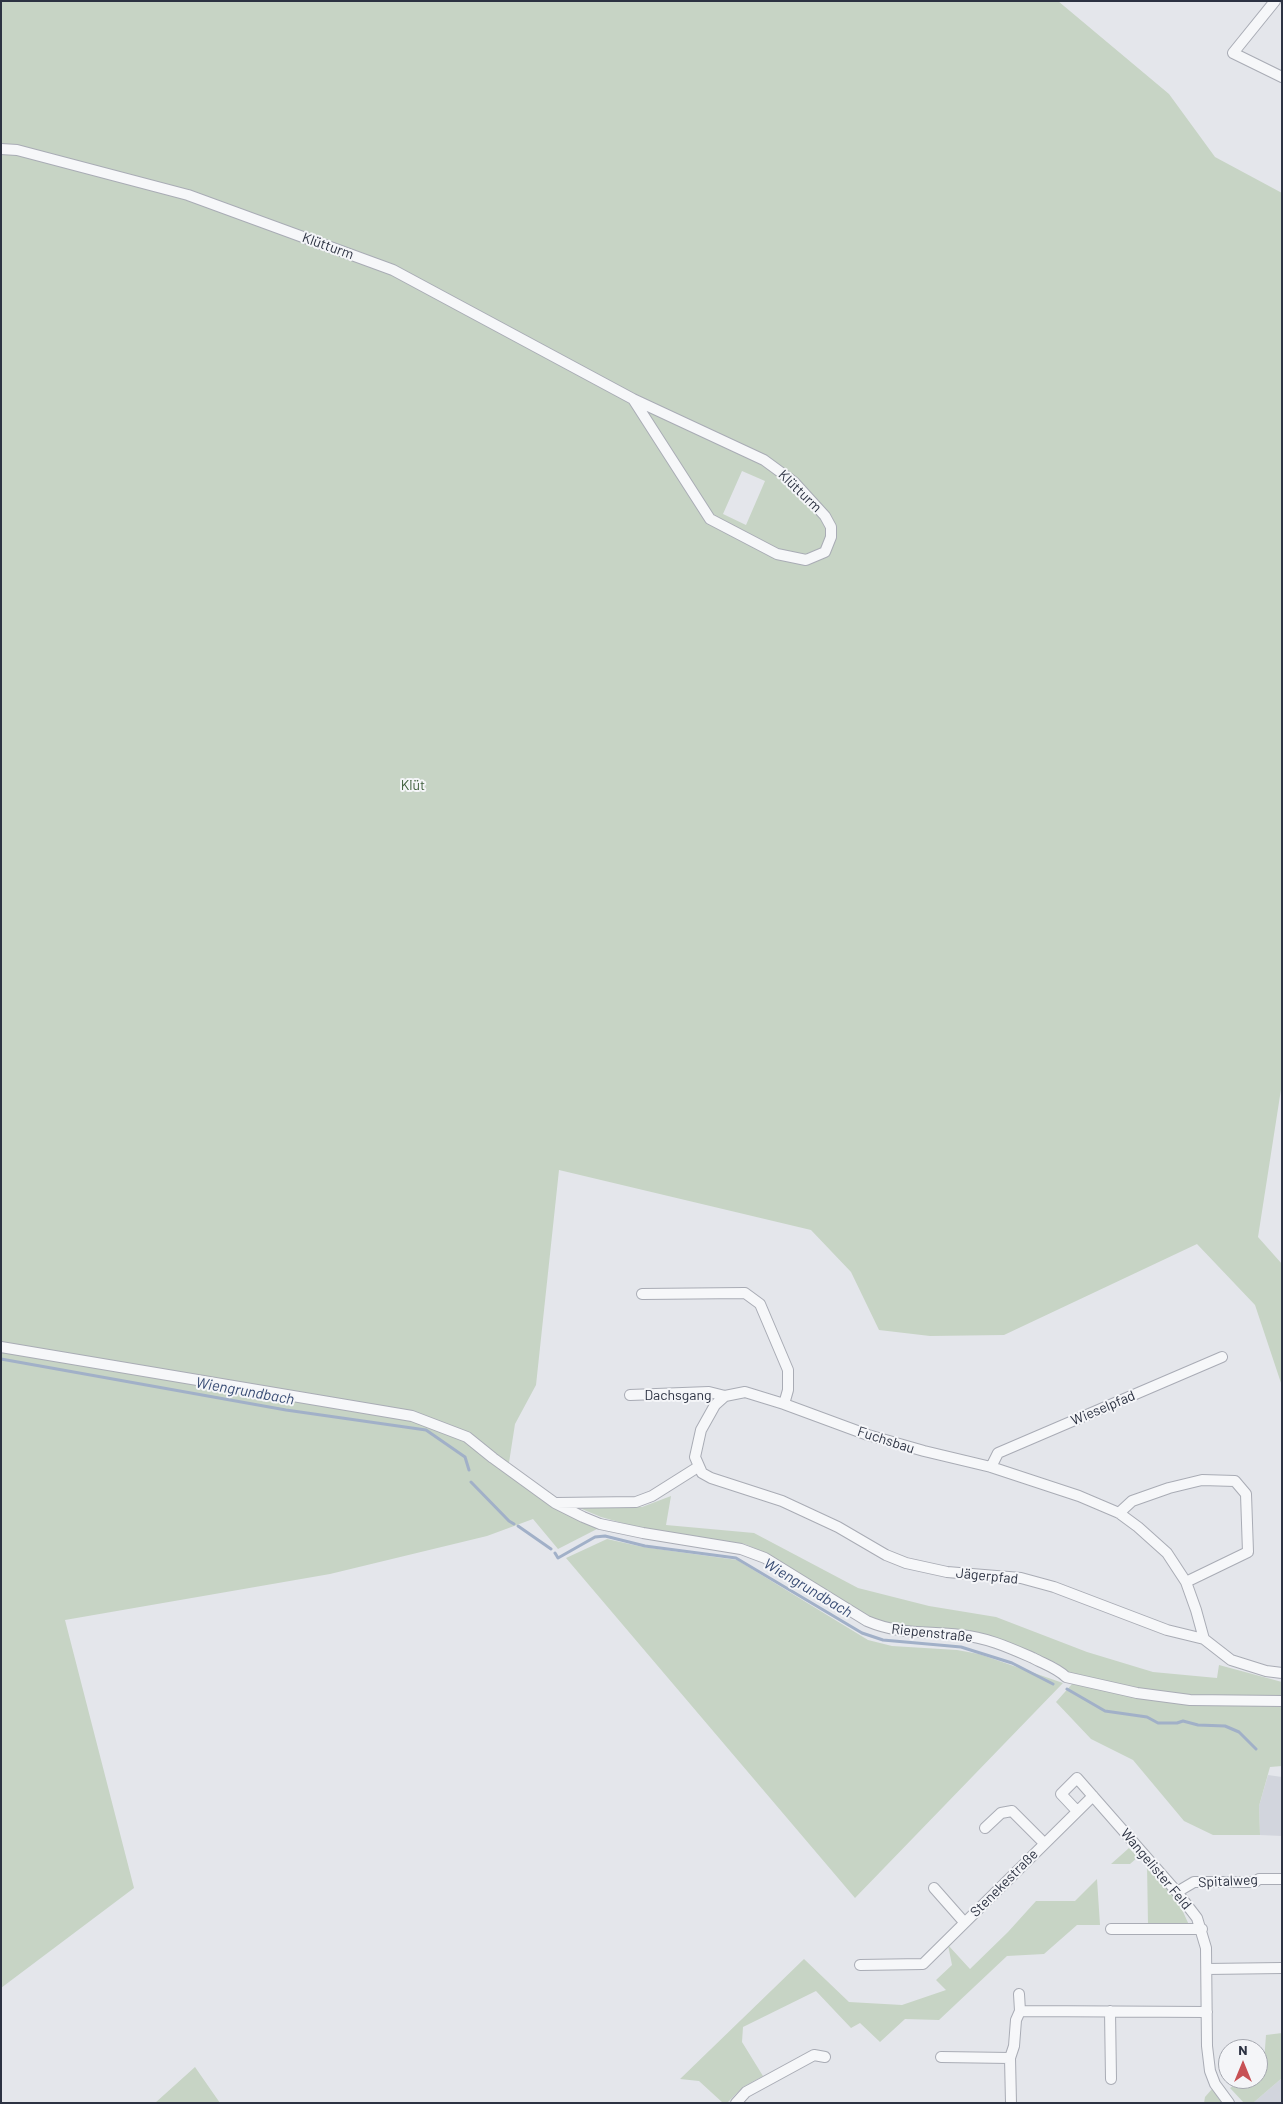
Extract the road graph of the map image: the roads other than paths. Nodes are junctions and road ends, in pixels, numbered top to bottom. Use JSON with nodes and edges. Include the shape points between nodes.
{"nodes":[{"id":1,"x":1275,"y":1,"type":"edge"},
{"id":2,"x":1282,"y":77,"type":"edge"},
{"id":3,"x":1,"y":148,"type":"edge"},
{"id":4,"x":634,"y":399,"type":"junction"},
{"id":5,"x":642,"y":1294,"type":"dead end"},
{"id":6,"x":1,"y":1347,"type":"edge"},
{"id":7,"x":1222,"y":1357,"type":"dead end"},
{"id":8,"x":630,"y":1395,"type":"dead end"},
{"id":9,"x":725,"y":1396,"type":"junction"},
{"id":10,"x":784,"y":1404,"type":"junction"},
{"id":11,"x":698,"y":1467,"type":"junction"},
{"id":12,"x":991,"y":1467,"type":"junction"},
{"id":13,"x":555,"y":1503,"type":"junction"},
{"id":14,"x":1119,"y":1513,"type":"junction"},
{"id":15,"x":1186,"y":1582,"type":"junction"},
{"id":16,"x":1204,"y":1639,"type":"junction"},
{"id":17,"x":1282,"y":1673,"type":"edge"},
{"id":18,"x":1282,"y":1701,"type":"edge"},
{"id":19,"x":1093,"y":1796,"type":"junction"},
{"id":20,"x":1077,"y":1811,"type":"junction"},
{"id":21,"x":985,"y":1828,"type":"dead end"},
{"id":22,"x":1044,"y":1843,"type":"junction"},
{"id":23,"x":1282,"y":1879,"type":"edge"},
{"id":24,"x":934,"y":1888,"type":"dead end"},
{"id":25,"x":1177,"y":1892,"type":"junction"},
{"id":26,"x":964,"y":1922,"type":"junction"},
{"id":27,"x":1111,"y":1929,"type":"dead end"},
{"id":28,"x":1202,"y":1929,"type":"junction"},
{"id":29,"x":860,"y":1965,"type":"dead end"},
{"id":30,"x":1282,"y":1968,"type":"edge"},
{"id":31,"x":1207,"y":1969,"type":"junction"},
{"id":32,"x":1019,"y":1994,"type":"dead end"},
{"id":33,"x":1020,"y":2011,"type":"junction"},
{"id":34,"x":1110,"y":2011,"type":"junction"},
{"id":35,"x":1207,"y":2012,"type":"junction"},
{"id":36,"x":825,"y":2057,"type":"dead end"},
{"id":37,"x":941,"y":2057,"type":"dead end"},
{"id":38,"x":1010,"y":2058,"type":"junction"},
{"id":39,"x":1111,"y":2079,"type":"dead end"},
{"id":40,"x":746,"y":2092,"type":"junction"},
{"id":41,"x":736,"y":2103,"type":"edge"},
{"id":42,"x":751,"y":2103,"type":"edge"},
{"id":43,"x":1011,"y":2103,"type":"edge"},
{"id":44,"x":1229,"y":2103,"type":"edge"}],
"edges":[{"from":1,"to":2,"type":"street","via":[[1233,53]]},
{"from":3,"to":4,"type":"street","name":"Klütturm","via":[[188,195],[393,270]]},
{"from":4,"to":4,"type":"street","name":"Klütturm","via":[[710,519],[777,554],[806,560],[825,552],[831,527],[794,482],[764,460]]},
{"from":5,"to":10,"type":"street","via":[[745,1293],[760,1304],[788,1370]]},
{"from":6,"to":13,"type":"street","name":"Riepenstraße","via":[[412,1416],[467,1437]]},
{"from":7,"to":12,"type":"street","name":"Wieselpfad","via":[[998,1453]]},
{"from":8,"to":9,"type":"street","name":"Dachsgang","via":[[709,1392]]},
{"from":9,"to":10,"type":"street","name":"Fuchsbau","via":[[746,1392]]},
{"from":9,"to":11,"type":"street","via":[[715,1405],[701,1430],[695,1457]]},
{"from":10,"to":12,"type":"street","name":"Fuchsbau","via":[[877,1437]]},
{"from":11,"to":13,"type":"street","via":[[652,1496],[636,1502]]},
{"from":11,"to":16,"type":"street","name":"Jägerpfad","via":[[711,1478],[782,1501],[906,1563],[947,1572],[1021,1578],[1054,1587],[1167,1630]]},
{"from":12,"to":14,"type":"street","name":"Fuchsbau","via":[[1080,1496]]},
{"from":13,"to":18,"type":"street","name":"Riepenstraße","via":[[600,1524],[741,1549],[765,1558],[867,1621],[884,1628],[983,1638],[1037,1660],[1066,1677],[1137,1693],[1190,1700]]},
{"from":14,"to":15,"type":"street","name":"Fuchsbau","via":[[1168,1553]]},
{"from":14,"to":15,"type":"street","via":[[1132,1501],[1168,1488],[1202,1480],[1235,1481],[1246,1494],[1248,1552]]},
{"from":15,"to":16,"type":"street","name":"Fuchsbau"},
{"from":16,"to":17,"type":"street","name":"Jägerpfad","via":[[1231,1660]]},
{"from":19,"to":20,"type":"street","name":"Stenekestraße"},
{"from":19,"to":20,"type":"street","name":"Wangelister Feld","via":[[1076,1778],[1061,1794]]},
{"from":19,"to":25,"type":"street","name":"Wangelister Feld"},
{"from":20,"to":22,"type":"street","name":"Stenekestraße"},
{"from":21,"to":22,"type":"street","name":"Stenekestraße","via":[[1001,1813],[1012,1811]]},
{"from":22,"to":26,"type":"street","name":"Stenekestraße"},
{"from":23,"to":25,"type":"street","name":"Spitalweg","via":[[1194,1882]]},
{"from":24,"to":26,"type":"street","name":"Stenekestraße"},
{"from":25,"to":28,"type":"street","name":"Wangelister Feld"},
{"from":26,"to":29,"type":"street","name":"Stenekestraße","via":[[923,1964]]},
{"from":27,"to":28,"type":"street"},
{"from":28,"to":31,"type":"street","name":"Wangelister Feld"},
{"from":30,"to":31,"type":"street"},
{"from":31,"to":35,"type":"street","name":"Wangelister Feld"},
{"from":32,"to":33,"type":"street"},
{"from":33,"to":34,"type":"street"},
{"from":33,"to":38,"type":"street"},
{"from":34,"to":35,"type":"street"},
{"from":34,"to":39,"type":"street"},
{"from":35,"to":44,"type":"street","name":"Wangelister Feld","via":[[1210,2071]]},
{"from":36,"to":40,"type":"street","via":[[814,2055]]},
{"from":37,"to":38,"type":"street"},
{"from":38,"to":43,"type":"street"},
{"from":40,"to":41,"type":"street"},
{"from":40,"to":42,"type":"street"}]}
